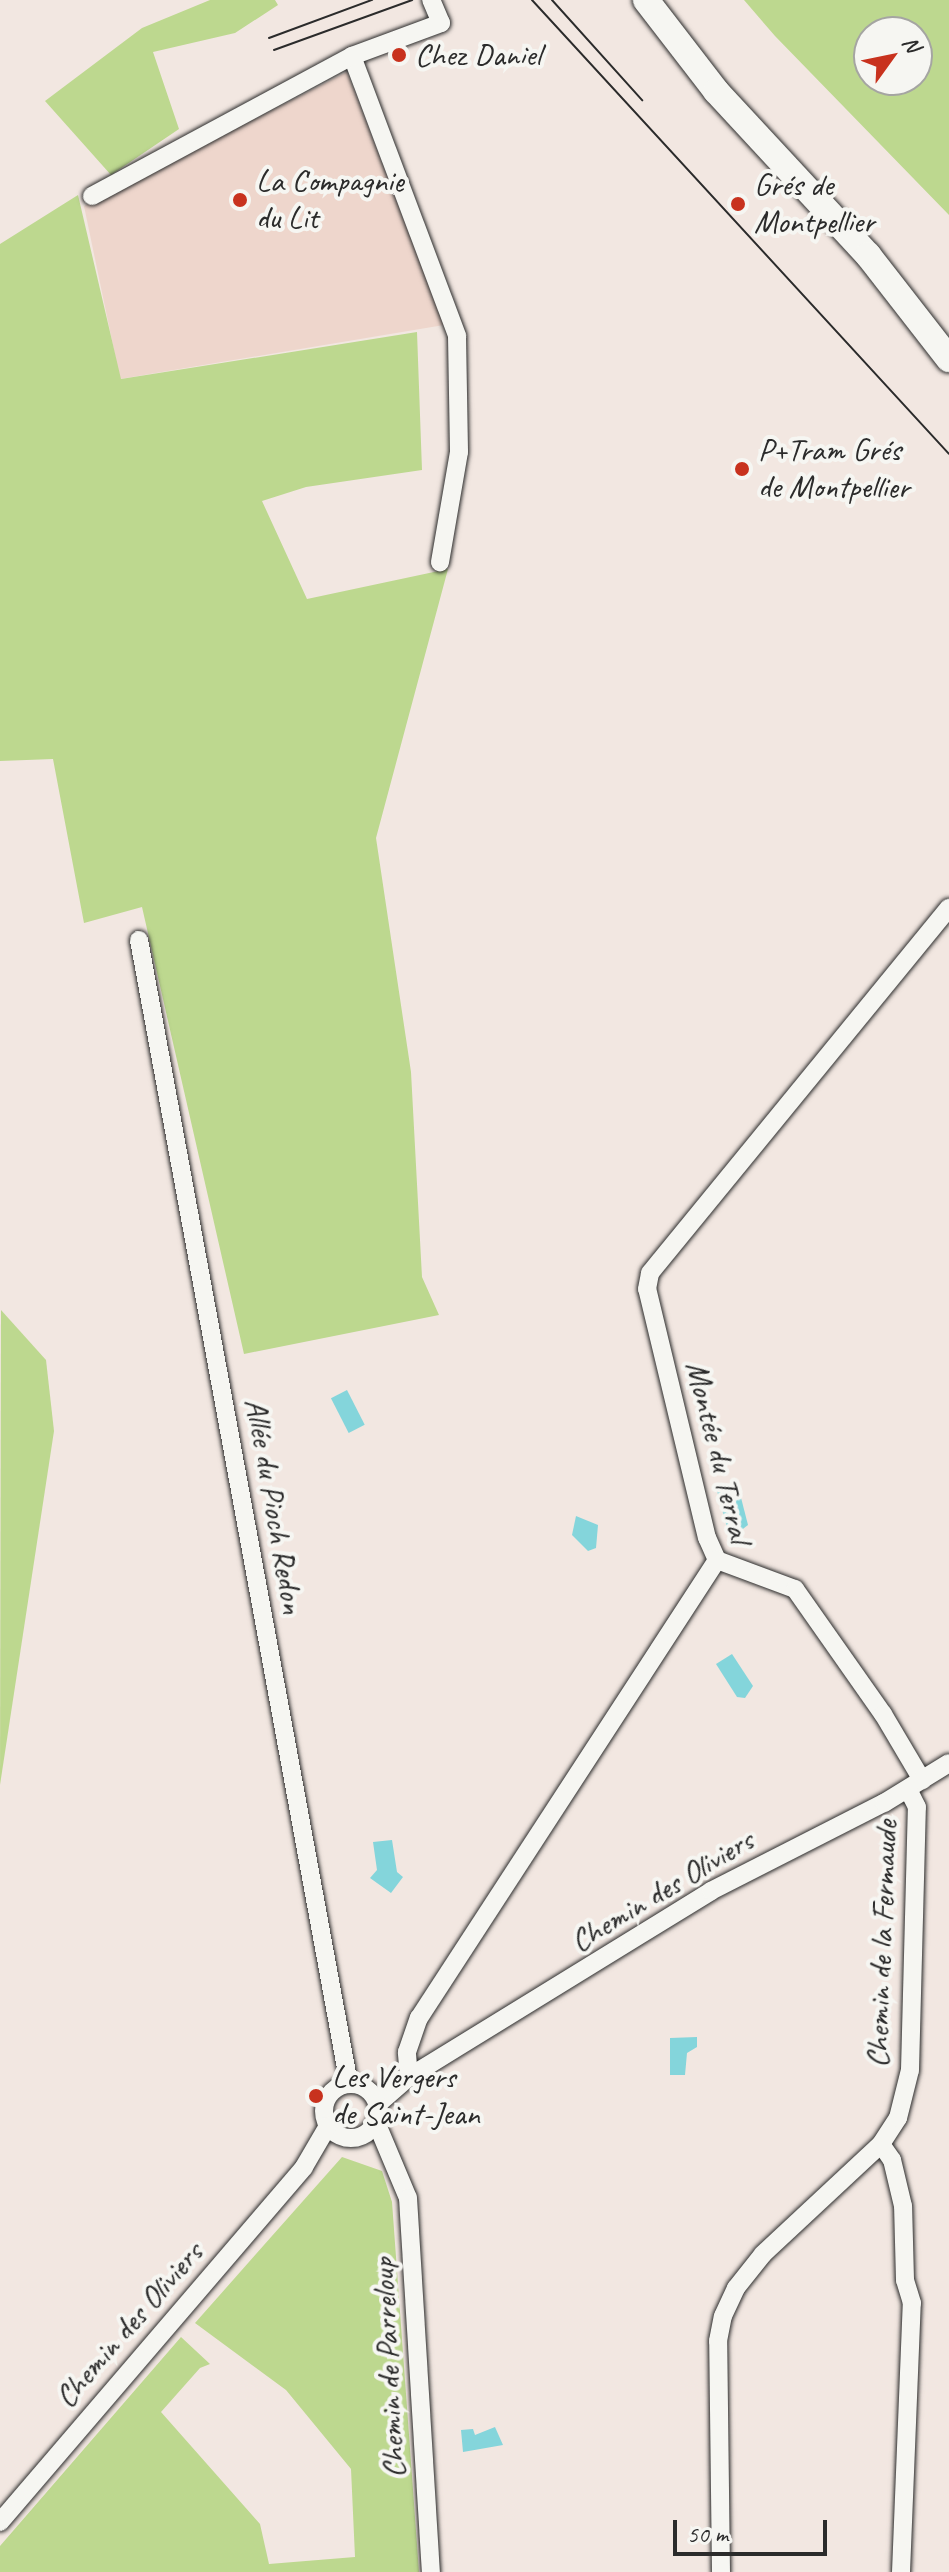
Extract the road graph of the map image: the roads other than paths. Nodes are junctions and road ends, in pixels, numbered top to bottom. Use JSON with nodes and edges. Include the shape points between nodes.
{"nodes":[{"id":1,"x":431,"y":0,"type":"edge"},
{"id":2,"x":646,"y":0,"type":"edge"},
{"id":3,"x":352,"y":56,"type":"junction"},
{"id":4,"x":92,"y":196,"type":"dead end"},
{"id":5,"x":949,"y":359,"type":"edge"},
{"id":6,"x":440,"y":562,"type":"dead end"},
{"id":7,"x":949,"y":908,"type":"edge"},
{"id":8,"x":139,"y":940,"type":"dead end"},
{"id":9,"x":717,"y":1560,"type":"junction"},
{"id":10,"x":949,"y":1763,"type":"edge"},
{"id":11,"x":915,"y":1785,"type":"junction"},
{"id":12,"x":409,"y":2077,"type":"junction"},
{"id":13,"x":358,"y":2086,"type":"junction"},
{"id":14,"x":377,"y":2113,"type":"junction"},
{"id":15,"x":328,"y":2126,"type":"junction"},
{"id":16,"x":350,"y":2138,"type":"junction"},
{"id":17,"x":881,"y":2144,"type":"junction"},
{"id":18,"x":395,"y":2163,"type":"junction"},
{"id":19,"x":304,"y":2167,"type":"junction"},
{"id":20,"x":0,"y":2522,"type":"edge"},
{"id":21,"x":431,"y":2572,"type":"edge"},
{"id":22,"x":721,"y":2572,"type":"edge"},
{"id":23,"x":901,"y":2572,"type":"edge"}],
"edges":[{"from":1,"to":3,"type":"street","via":[[441,23]]},
{"from":2,"to":5,"type":"main road","via":[[716,91],[868,255]]},
{"from":3,"to":4,"type":"street"},
{"from":3,"to":6,"type":"street","via":[[457,336],[459,452]]},
{"from":7,"to":9,"type":"street","name":"Montée du Terral","via":[[650,1273],[647,1289],[707,1538]]},
{"from":8,"to":13,"type":"street","name":"Allée du Pioch Redon"},
{"from":9,"to":11,"type":"street","name":"Chemin de la Fermaude","via":[[795,1589],[883,1714]]},
{"from":9,"to":12,"type":"street","name":"Montée du Terral","via":[[419,2018],[407,2052]]},
{"from":10,"to":11,"type":"street","name":"Chemin des Oliviers"},
{"from":11,"to":12,"type":"street","name":"Chemin des Oliviers","via":[[711,1891]]},
{"from":11,"to":17,"type":"street","name":"Chemin de la Fermaude","via":[[910,2070],[898,2118]]},
{"from":12,"to":13,"type":"street","name":"Chemin des Oliviers"},
{"from":12,"to":14,"type":"street","name":"Chemin des Oliviers"},
{"from":13,"to":14,"type":"street"},
{"from":13,"to":15,"type":"street","name":"Chemin des Oliviers","via":[[328,2096],[323,2111]]},
{"from":14,"to":16,"type":"street","name":"Chemin des Oliviers"},
{"from":14,"to":18,"type":"street","name":"Chemin de Parreloup"},
{"from":15,"to":16,"type":"street"},
{"from":15,"to":19,"type":"street","name":"Chemin des Oliviers"},
{"from":16,"to":18,"type":"street"},
{"from":16,"to":19,"type":"street","name":"Chemin des Oliviers"},
{"from":17,"to":22,"type":"street","name":"Chemin de la Fermaude","via":[[763,2254],[736,2288],[723,2316],[718,2341]]},
{"from":17,"to":23,"type":"street","via":[[892,2160],[903,2206],[905,2280],[912,2303]]},
{"from":18,"to":21,"type":"street","name":"Chemin de Parreloup","via":[[408,2198]]},
{"from":19,"to":20,"type":"street","name":"Chemin des Oliviers"}]}
